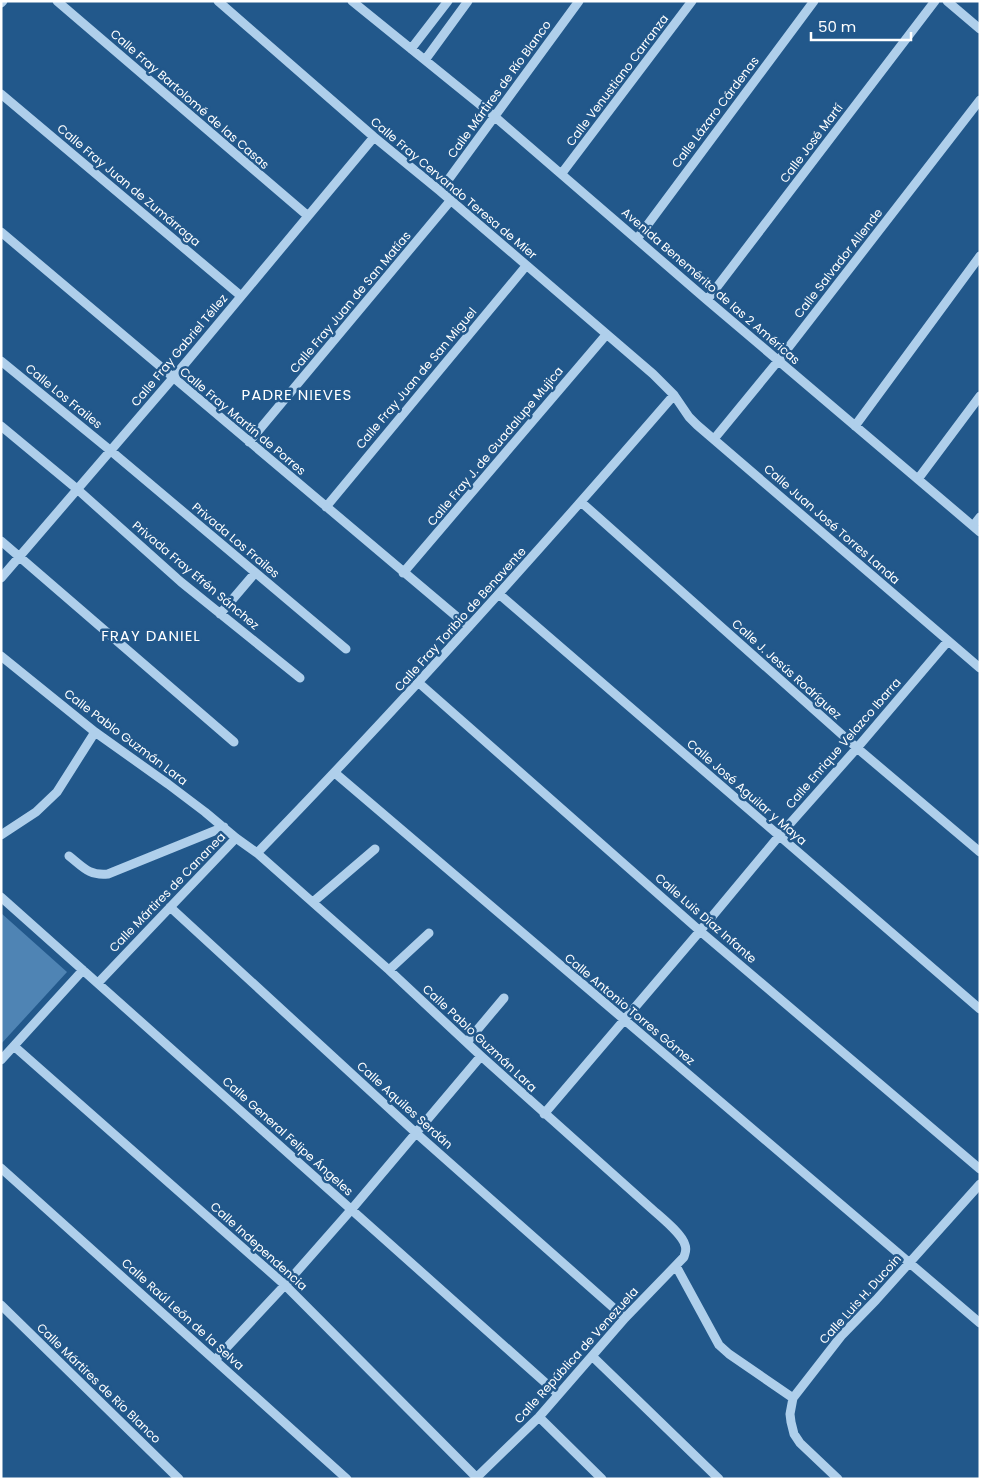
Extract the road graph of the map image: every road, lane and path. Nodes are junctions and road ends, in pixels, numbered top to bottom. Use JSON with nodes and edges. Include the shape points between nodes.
{"nodes":[{"id":1,"x":57,"y":1,"type":"edge"},
{"id":2,"x":218,"y":1,"type":"edge"},
{"id":3,"x":352,"y":1,"type":"edge"},
{"id":4,"x":448,"y":1,"type":"edge"},
{"id":5,"x":468,"y":1,"type":"edge"},
{"id":6,"x":579,"y":1,"type":"edge"},
{"id":7,"x":692,"y":1,"type":"edge"},
{"id":8,"x":814,"y":1,"type":"edge"},
{"id":9,"x":935,"y":1,"type":"edge"},
{"id":10,"x":947,"y":1,"type":"edge"},
{"id":11,"x":980,"y":29,"type":"edge"},
{"id":12,"x":411,"y":49,"type":"junction"},
{"id":13,"x":425,"y":60,"type":"junction"},
{"id":14,"x":1,"y":94,"type":"edge"},
{"id":15,"x":980,"y":100,"type":"edge"},
{"id":16,"x":494,"y":116,"type":"junction"},
{"id":17,"x":374,"y":137,"type":"junction"},
{"id":18,"x":562,"y":173,"type":"junction"},
{"id":19,"x":440,"y":191,"type":"junction"},
{"id":20,"x":451,"y":200,"type":"junction"},
{"id":21,"x":308,"y":216,"type":"junction"},
{"id":22,"x":1,"y":232,"type":"edge"},
{"id":23,"x":637,"y":239,"type":"junction"},
{"id":24,"x":980,"y":256,"type":"edge"},
{"id":25,"x":526,"y":266,"type":"junction"},
{"id":26,"x":241,"y":296,"type":"junction"},
{"id":27,"x":707,"y":300,"type":"junction"},
{"id":28,"x":606,"y":335,"type":"junction"},
{"id":29,"x":1,"y":361,"type":"edge"},
{"id":30,"x":778,"y":361,"type":"junction"},
{"id":31,"x":173,"y":378,"type":"junction"},
{"id":32,"x":674,"y":395,"type":"junction"},
{"id":33,"x":980,"y":396,"type":"edge"},
{"id":34,"x":1,"y":426,"type":"edge"},
{"id":35,"x":855,"y":426,"type":"junction"},
{"id":36,"x":714,"y":439,"type":"junction"},
{"id":37,"x":249,"y":442,"type":"junction"},
{"id":38,"x":110,"y":450,"type":"junction"},
{"id":39,"x":918,"y":479,"type":"junction"},
{"id":40,"x":77,"y":489,"type":"junction"},
{"id":41,"x":581,"y":502,"type":"junction"},
{"id":42,"x":326,"y":507,"type":"junction"},
{"id":43,"x":980,"y":517,"type":"edge"},
{"id":44,"x":976,"y":529,"type":"edge"},
{"id":45,"x":1,"y":541,"type":"edge"},
{"id":46,"x":20,"y":556,"type":"junction"},
{"id":47,"x":256,"y":572,"type":"junction"},
{"id":48,"x":403,"y":572,"type":"junction"},
{"id":49,"x":1,"y":578,"type":"edge"},
{"id":50,"x":499,"y":594,"type":"junction"},
{"id":51,"x":220,"y":614,"type":"junction"},
{"id":52,"x":469,"y":627,"type":"junction"},
{"id":53,"x":948,"y":641,"type":"junction"},
{"id":54,"x":346,"y":649,"type":"dead end"},
{"id":55,"x":1,"y":656,"type":"edge"},
{"id":56,"x":980,"y":668,"type":"edge"},
{"id":57,"x":300,"y":678,"type":"dead end"},
{"id":58,"x":419,"y":682,"type":"junction"},
{"id":59,"x":95,"y":732,"type":"junction"},
{"id":60,"x":234,"y":742,"type":"dead end"},
{"id":61,"x":857,"y":748,"type":"junction"},
{"id":62,"x":335,"y":773,"type":"junction"},
{"id":63,"x":224,"y":827,"type":"junction"},
{"id":64,"x":1,"y":835,"type":"edge"},
{"id":65,"x":779,"y":836,"type":"junction"},
{"id":66,"x":236,"y":838,"type":"junction"},
{"id":67,"x":375,"y":850,"type":"dead end"},
{"id":68,"x":980,"y":852,"type":"edge"},
{"id":69,"x":257,"y":853,"type":"junction"},
{"id":70,"x":69,"y":856,"type":"dead end"},
{"id":71,"x":1,"y":897,"type":"edge"},
{"id":72,"x":313,"y":902,"type":"junction"},
{"id":73,"x":170,"y":907,"type":"junction"},
{"id":74,"x":700,"y":931,"type":"junction"},
{"id":75,"x":429,"y":933,"type":"dead end"},
{"id":76,"x":83,"y":970,"type":"junction"},
{"id":77,"x":388,"y":970,"type":"junction"},
{"id":78,"x":98,"y":983,"type":"junction"},
{"id":79,"x":504,"y":998,"type":"dead end"},
{"id":80,"x":980,"y":1009,"type":"edge"},
{"id":81,"x":624,"y":1020,"type":"junction"},
{"id":82,"x":466,"y":1042,"type":"junction"},
{"id":83,"x":14,"y":1046,"type":"junction"},
{"id":84,"x":481,"y":1056,"type":"junction"},
{"id":85,"x":1,"y":1060,"type":"edge"},
{"id":86,"x":544,"y":1114,"type":"junction"},
{"id":87,"x":416,"y":1133,"type":"junction"},
{"id":88,"x":1,"y":1168,"type":"edge"},
{"id":89,"x":980,"y":1169,"type":"edge"},
{"id":90,"x":980,"y":1184,"type":"edge"},
{"id":91,"x":351,"y":1210,"type":"junction"},
{"id":92,"x":684,"y":1242,"type":"joint"},
{"id":93,"x":910,"y":1262,"type":"junction"},
{"id":94,"x":676,"y":1266,"type":"junction"},
{"id":95,"x":285,"y":1285,"type":"junction"},
{"id":96,"x":1,"y":1305,"type":"edge"},
{"id":97,"x":625,"y":1318,"type":"junction"},
{"id":98,"x":980,"y":1323,"type":"edge"},
{"id":99,"x":592,"y":1356,"type":"junction"},
{"id":100,"x":215,"y":1360,"type":"junction"},
{"id":101,"x":558,"y":1394,"type":"junction"},
{"id":102,"x":793,"y":1398,"type":"junction"},
{"id":103,"x":539,"y":1417,"type":"junction"},
{"id":104,"x":476,"y":1478,"type":"edge"},
{"id":105,"x":179,"y":1479,"type":"edge"},
{"id":106,"x":347,"y":1479,"type":"edge"},
{"id":107,"x":602,"y":1479,"type":"edge"},
{"id":108,"x":719,"y":1479,"type":"edge"},
{"id":109,"x":838,"y":1479,"type":"edge"}],
"edges":[{"from":1,"to":21,"type":"street","name":"Calle Fray Bartolomé de las Casas"},
{"from":2,"to":17,"type":"street","name":"Calle Fray Cervando Teresa de Mier"},
{"from":3,"to":12,"type":"street","name":"Avenida Benemérito de las 2 Américas"},
{"from":4,"to":12,"type":"street"},
{"from":5,"to":13,"type":"street"},
{"from":6,"to":16,"type":"street","name":"Calle Mártires de Río Blanco"},
{"from":7,"to":18,"type":"street","name":"Calle Venustiano Carranza"},
{"from":8,"to":23,"type":"street","name":"Calle Lázaro Cárdenas"},
{"from":9,"to":27,"type":"street","name":"Calle José Martí"},
{"from":10,"to":11,"type":"street"},
{"from":12,"to":13,"type":"street","name":"Avenida Benemérito de las 2 Américas"},
{"from":13,"to":16,"type":"street","name":"Avenida Benemérito de las 2 Américas"},
{"from":14,"to":26,"type":"street","name":"Calle Fray Juan de Zumárraga"},
{"from":15,"to":30,"type":"street","name":"Calle Salvador Allende"},
{"from":16,"to":18,"type":"street","name":"Avenida Benemérito de las 2 Américas"},
{"from":16,"to":19,"type":"street","name":"Calle Mártires de Río Blanco"},
{"from":17,"to":19,"type":"street","name":"Calle Fray Cervando Teresa de Mier"},
{"from":17,"to":21,"type":"street","name":"Calle Fray Gabriel Téllez"},
{"from":18,"to":23,"type":"street","name":"Avenida Benemérito de las 2 Américas"},
{"from":19,"to":20,"type":"street","name":"Calle Fray Cervando Teresa de Mier"},
{"from":20,"to":25,"type":"street","name":"Calle Fray Cervando Teresa de Mier"},
{"from":20,"to":37,"type":"street","name":"Calle Fray Juan de San Matías"},
{"from":21,"to":26,"type":"street","name":"Calle Fray Gabriel Téllez"},
{"from":22,"to":31,"type":"street","name":"Calle Fray Martín de Porres"},
{"from":23,"to":27,"type":"street","name":"Avenida Benemérito de las 2 Américas"},
{"from":24,"to":35,"type":"street"},
{"from":25,"to":28,"type":"street","name":"Calle Fray Cervando Teresa de Mier"},
{"from":25,"to":42,"type":"street","name":"Calle Fray Juan de San Miguel"},
{"from":26,"to":31,"type":"street","name":"Calle Fray Gabriel Téllez"},
{"from":27,"to":30,"type":"street","name":"Avenida Benemérito de las 2 Américas"},
{"from":28,"to":32,"type":"street","name":"Calle Fray Cervando Teresa de Mier"},
{"from":28,"to":48,"type":"street","name":"Calle Fray J. de Guadalupe Mujica"},
{"from":29,"to":38,"type":"street","name":"Calle Los Frailes"},
{"from":30,"to":35,"type":"street","name":"Avenida Benemérito de las 2 Américas"},
{"from":30,"to":36,"type":"street","name":"Calle Salvador Allende"},
{"from":31,"to":37,"type":"street","name":"Calle Fray Martín de Porres"},
{"from":31,"to":38,"type":"street","name":"Calle Fray Gabriel Téllez"},
{"from":32,"to":36,"type":"street","name":"Calle Juan José Torres Landa","via":[[689,417]]},
{"from":32,"to":41,"type":"street","name":"Calle Fray Toribio de Benavente"},
{"from":33,"to":39,"type":"street"},
{"from":34,"to":40,"type":"street","name":"Privada Fray Efrén Sánchez"},
{"from":35,"to":39,"type":"street","name":"Avenida Benemérito de las 2 Américas"},
{"from":36,"to":53,"type":"street","name":"Calle Juan José Torres Landa"},
{"from":37,"to":42,"type":"street","name":"Calle Fray Martín de Porres"},
{"from":38,"to":40,"type":"street","name":"Calle Fray Gabriel Téllez"},
{"from":38,"to":47,"type":"street","name":"Privada Los Frailes"},
{"from":39,"to":44,"type":"street","name":"Avenida Benemérito de las 2 Américas"},
{"from":40,"to":46,"type":"street","name":"Calle Fray Gabriel Téllez"},
{"from":40,"to":51,"type":"street","name":"Privada Fray Efrén Sánchez"},
{"from":41,"to":50,"type":"street","name":"Calle Fray Toribio de Benavente"},
{"from":41,"to":61,"type":"street","name":"Calle J. Jesús Rodríguez"},
{"from":42,"to":48,"type":"street","name":"Calle Fray Martín de Porres"},
{"from":43,"to":44,"type":"street"},
{"from":45,"to":46,"type":"street"},
{"from":46,"to":49,"type":"street","name":"Calle Fray Gabriel Téllez"},
{"from":46,"to":60,"type":"street"},
{"from":47,"to":51,"type":"street"},
{"from":47,"to":54,"type":"street","name":"Privada Los Frailes"},
{"from":48,"to":52,"type":"street","name":"Calle Fray Martín de Porres"},
{"from":50,"to":52,"type":"street","name":"Calle Fray Toribio de Benavente"},
{"from":50,"to":65,"type":"street","name":"Calle José Aguilar y Maya"},
{"from":51,"to":57,"type":"street","name":"Privada Fray Efrén Sánchez"},
{"from":52,"to":58,"type":"street","name":"Calle Fray Toribio de Benavente"},
{"from":53,"to":56,"type":"street","name":"Calle Juan José Torres Landa"},
{"from":53,"to":61,"type":"street","name":"Calle Enrique Velazco Ibarra"},
{"from":55,"to":59,"type":"street","name":"Calle Pablo Guzmán Lara"},
{"from":58,"to":62,"type":"street","name":"Calle Fray Toribio de Benavente"},
{"from":58,"to":74,"type":"street","name":"Calle Luis Díaz Infante"},
{"from":59,"to":63,"type":"street","name":"Calle Pablo Guzmán Lara"},
{"from":59,"to":64,"type":"street","via":[[57,792],[40,809]]},
{"from":61,"to":65,"type":"street","name":"Calle Enrique Velazco Ibarra"},
{"from":61,"to":68,"type":"street","name":"Calle J. Jesús Rodríguez"},
{"from":62,"to":69,"type":"street","name":"Calle Fray Toribio de Benavente"},
{"from":62,"to":81,"type":"street","name":"Calle Antonio Torres Gómez"},
{"from":63,"to":66,"type":"street","name":"Calle Pablo Guzmán Lara"},
{"from":63,"to":70,"type":"street","via":[[108,874],[91,873]]},
{"from":65,"to":74,"type":"street","name":"Calle Enrique Velazco Ibarra"},
{"from":65,"to":80,"type":"street","name":"Calle José Aguilar y Maya"},
{"from":66,"to":69,"type":"street","name":"Calle Mártires de Cananea"},
{"from":66,"to":73,"type":"street","name":"Calle Mártires de Cananea"},
{"from":67,"to":72,"type":"street"},
{"from":69,"to":72,"type":"street","name":"Calle Pablo Guzmán Lara"},
{"from":71,"to":76,"type":"street","name":"Calle General Felipe Ángeles"},
{"from":72,"to":77,"type":"street","name":"Calle Pablo Guzmán Lara"},
{"from":73,"to":78,"type":"street","name":"Calle Mártires de Cananea"},
{"from":73,"to":87,"type":"street","name":"Calle Aquiles Serdán"},
{"from":74,"to":81,"type":"street","name":"Calle Enrique Velazco Ibarra"},
{"from":74,"to":89,"type":"street","name":"Calle Luis Díaz Infante"},
{"from":75,"to":77,"type":"street"},
{"from":76,"to":78,"type":"street","name":"Calle General Felipe Ángeles"},
{"from":76,"to":83,"type":"street"},
{"from":77,"to":82,"type":"street","name":"Calle Pablo Guzmán Lara"},
{"from":78,"to":91,"type":"street","name":"Calle General Felipe Ángeles"},
{"from":79,"to":82,"type":"street"},
{"from":81,"to":86,"type":"street","name":"Calle Enrique Velazco Ibarra"},
{"from":81,"to":93,"type":"street","name":"Calle Antonio Torres Gómez"},
{"from":82,"to":84,"type":"street","name":"Calle Pablo Guzmán Lara"},
{"from":83,"to":85,"type":"street"},
{"from":83,"to":95,"type":"street","name":"Calle Independencia"},
{"from":84,"to":86,"type":"street","name":"Calle Pablo Guzmán Lara"},
{"from":84,"to":87,"type":"street"},
{"from":86,"to":92,"type":"street","name":"Calle Pablo Guzmán Lara","via":[[653,1210]]},
{"from":87,"to":91,"type":"street"},
{"from":87,"to":97,"type":"street","name":"Calle Aquiles Serdán"},
{"from":88,"to":100,"type":"street","name":"Calle Raúl León de la Selva"},
{"from":90,"to":93,"type":"street","name":"Calle Luis H. Ducoin"},
{"from":91,"to":95,"type":"street"},
{"from":91,"to":101,"type":"street","name":"Calle General Felipe Ángeles"},
{"from":92,"to":94,"type":"street","name":"Calle República de Venezuela","via":[[686,1251]]},
{"from":93,"to":98,"type":"street","name":"Calle Antonio Torres Gómez"},
{"from":93,"to":102,"type":"street","name":"Calle Luis H. Ducoin","via":[[842,1335]]},
{"from":94,"to":97,"type":"street","name":"Calle República de Venezuela"},
{"from":94,"to":102,"type":"street","via":[[719,1345]]},
{"from":95,"to":100,"type":"street"},
{"from":95,"to":104,"type":"street","name":"Calle Independencia"},
{"from":96,"to":105,"type":"street","name":"Calle Mártires de Río Blanco"},
{"from":97,"to":99,"type":"street","name":"Calle República de Venezuela"},
{"from":99,"to":101,"type":"street","name":"Calle República de Venezuela"},
{"from":99,"to":108,"type":"street"},
{"from":100,"to":106,"type":"street","name":"Calle Raúl León de la Selva"},
{"from":101,"to":103,"type":"street","name":"Calle República de Venezuela"},
{"from":102,"to":109,"type":"street","via":[[790,1414],[794,1434]]},
{"from":103,"to":104,"type":"street","name":"Calle República de Venezuela"},
{"from":103,"to":107,"type":"street"}]}
